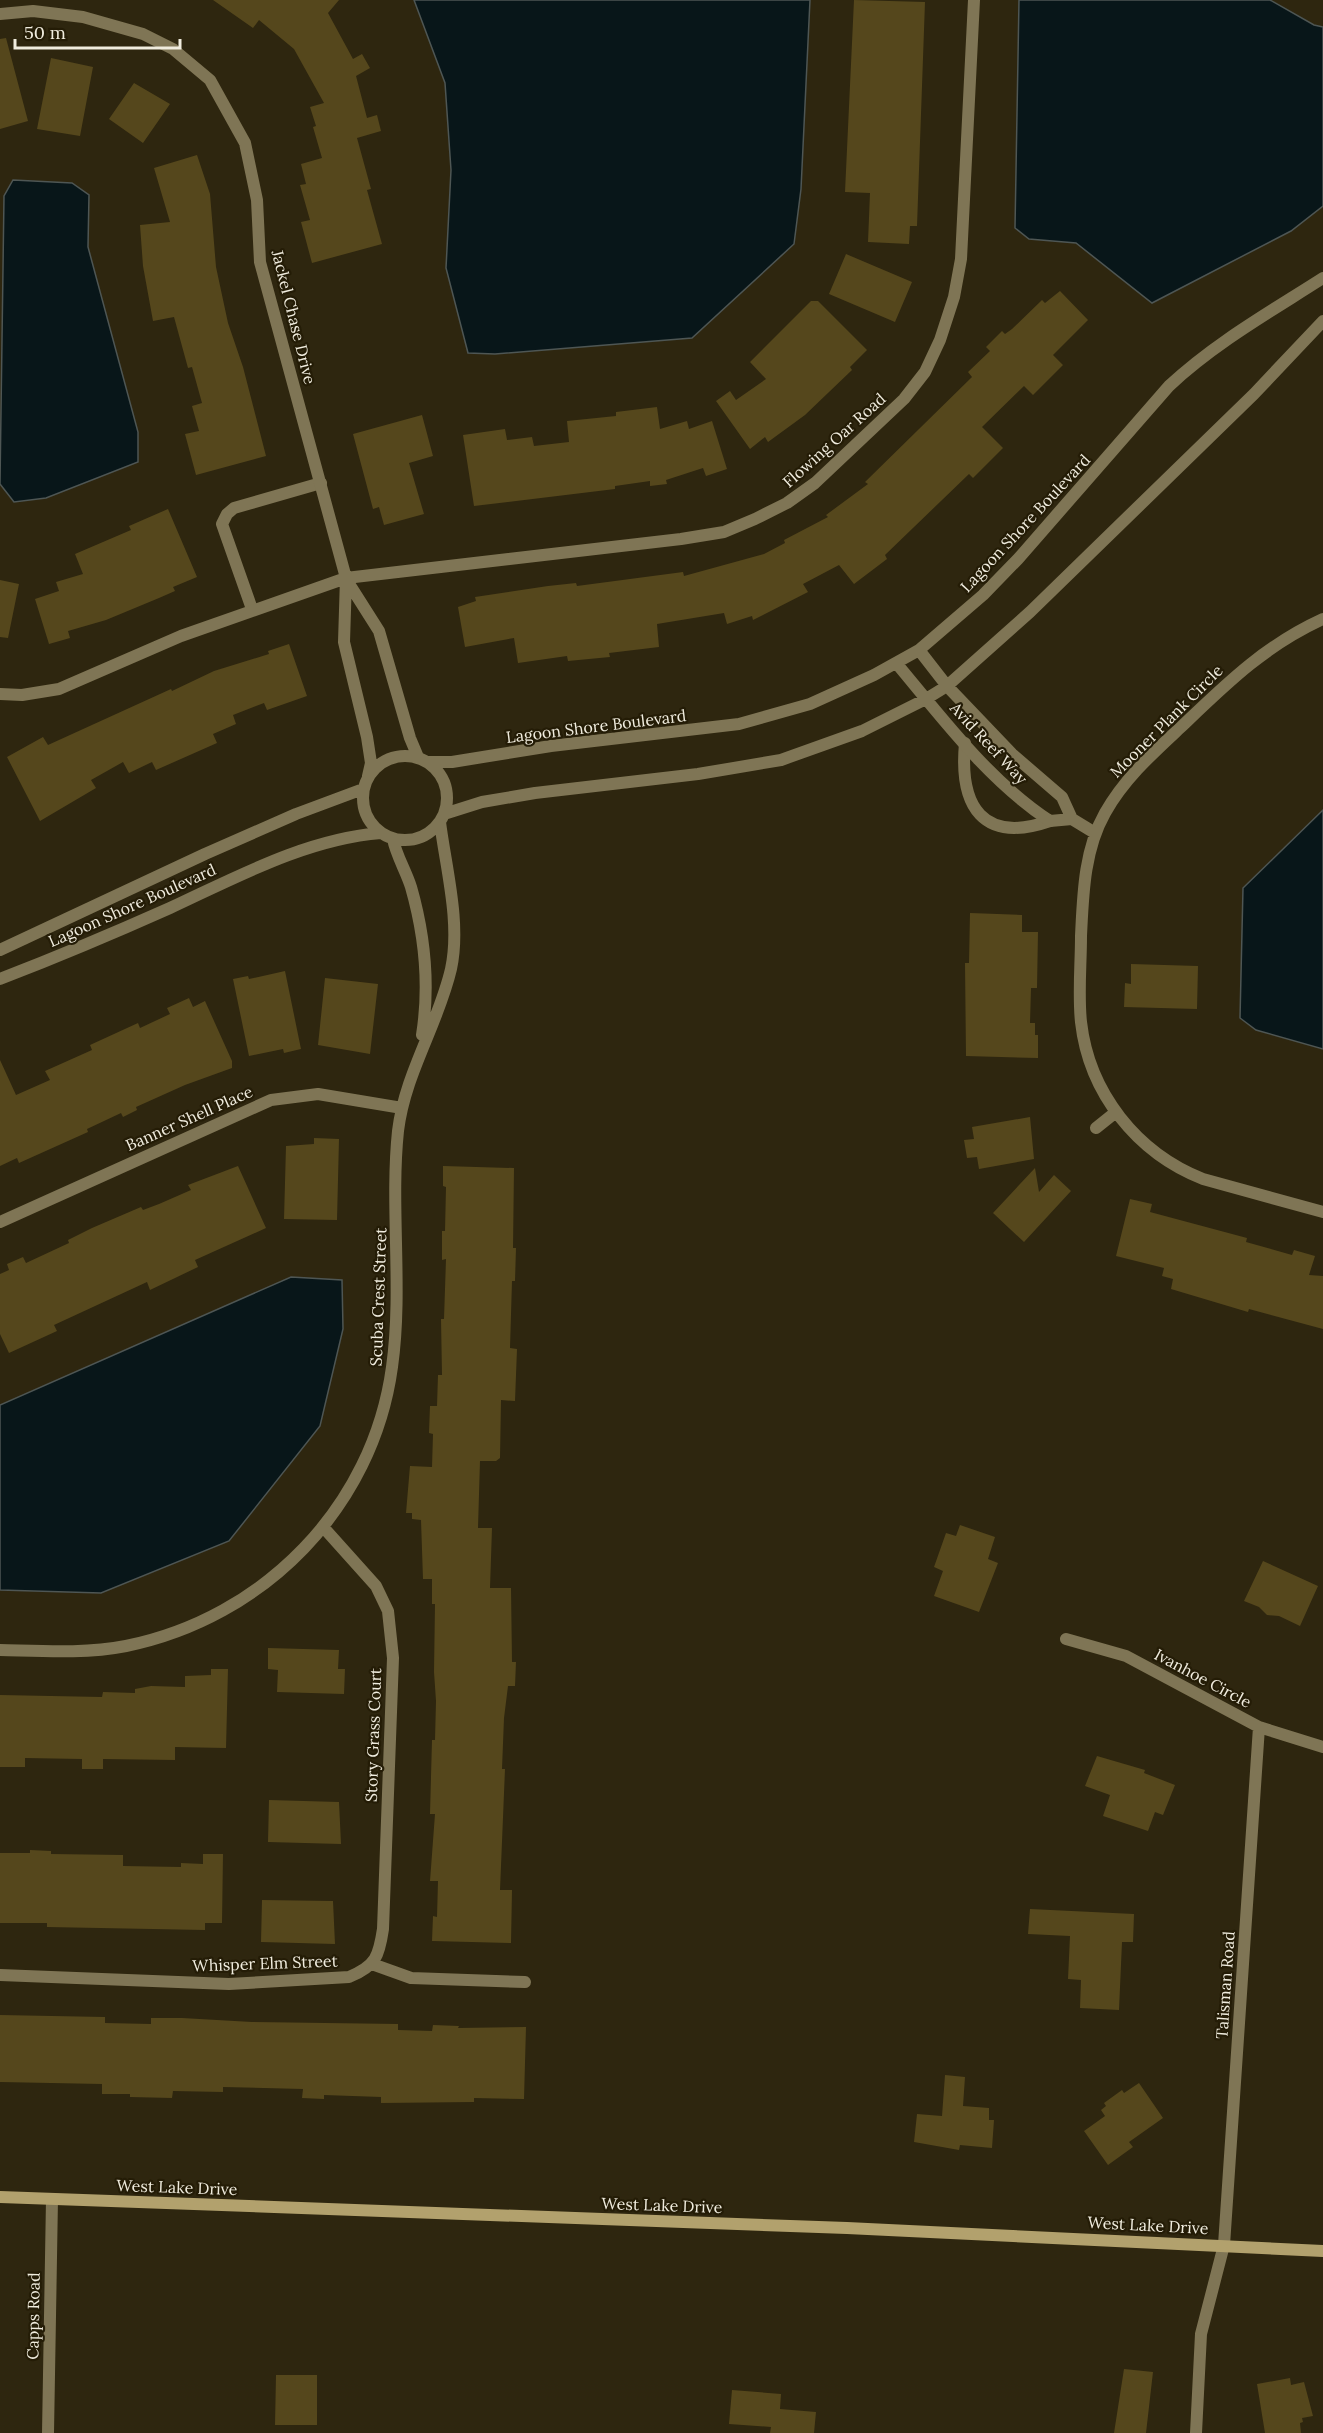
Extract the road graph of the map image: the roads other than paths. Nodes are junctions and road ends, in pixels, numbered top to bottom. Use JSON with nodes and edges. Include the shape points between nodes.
{"nodes":[{"id":1,"x":974,"y":0,"type":"edge"},
{"id":2,"x":0,"y":14,"type":"edge"},
{"id":3,"x":1323,"y":278,"type":"edge"},
{"id":4,"x":1323,"y":321,"type":"edge"},
{"id":5,"x":321,"y":483,"type":"junction"},
{"id":6,"x":346,"y":578,"type":"junction"},
{"id":7,"x":252,"y":609,"type":"junction"},
{"id":8,"x":1323,"y":618,"type":"edge"},
{"id":9,"x":919,"y":650,"type":"junction"},
{"id":10,"x":897,"y":663,"type":"junction"},
{"id":11,"x":947,"y":686,"type":"junction"},
{"id":12,"x":0,"y":694,"type":"edge"},
{"id":13,"x":926,"y":699,"type":"junction"},
{"id":14,"x":965,"y":744,"type":"junction"},
{"id":15,"x":423,"y":760,"type":"junction"},
{"id":16,"x":368,"y":776,"type":"junction"},
{"id":17,"x":363,"y":789,"type":"junction"},
{"id":18,"x":442,"y":818,"type":"junction"},
{"id":19,"x":1072,"y":819,"type":"junction"},
{"id":20,"x":1050,"y":821,"type":"junction"},
{"id":21,"x":381,"y":833,"type":"junction"},
{"id":22,"x":1095,"y":833,"type":"junction"},
{"id":23,"x":393,"y":839,"type":"junction"},
{"id":24,"x":0,"y":950,"type":"edge"},
{"id":25,"x":0,"y":979,"type":"edge"},
{"id":26,"x":419,"y":1054,"type":"junction"},
{"id":27,"x":402,"y":1108,"type":"junction"},
{"id":28,"x":1116,"y":1112,"type":"junction"},
{"id":29,"x":1096,"y":1128,"type":"dead end"},
{"id":30,"x":1323,"y":1212,"type":"edge"},
{"id":31,"x":0,"y":1222,"type":"edge"},
{"id":32,"x":324,"y":1528,"type":"junction"},
{"id":33,"x":1066,"y":1639,"type":"dead end"},
{"id":34,"x":0,"y":1650,"type":"edge"},
{"id":35,"x":1259,"y":1726,"type":"junction"},
{"id":36,"x":1323,"y":1747,"type":"edge"},
{"id":37,"x":372,"y":1964,"type":"junction"},
{"id":38,"x":0,"y":1975,"type":"edge"},
{"id":39,"x":525,"y":1982,"type":"dead end"},
{"id":40,"x":0,"y":2197,"type":"edge"},
{"id":41,"x":52,"y":2199,"type":"junction"},
{"id":42,"x":1224,"y":2245,"type":"junction"},
{"id":43,"x":1323,"y":2251,"type":"edge"},
{"id":44,"x":48,"y":2433,"type":"edge"},
{"id":45,"x":1196,"y":2433,"type":"edge"}],
"edges":[{"from":1,"to":6,"type":"street","name":"Flowing Oar Road","via":[[965,221],[954,297],[925,372],[904,399],[823,476],[787,503],[724,532]]},
{"from":2,"to":5,"type":"street","name":"Jackel Chase Drive","via":[[33,11],[84,17],[143,34],[173,49],[210,80],[244,143],[257,200],[260,262]]},
{"from":3,"to":9,"type":"street","name":"Lagoon Shore Boulevard","via":[[1190,366],[1018,559]]},
{"from":4,"to":11,"type":"street","via":[[1254,394],[1039,604]]},
{"from":5,"to":6,"type":"street","name":"Jackel Chase Drive"},
{"from":5,"to":7,"type":"street","via":[[234,508],[226,514],[222,524]]},
{"from":6,"to":7,"type":"street"},
{"from":6,"to":15,"type":"street","name":"Jackel Chase Drive","via":[[379,631],[410,738]]},
{"from":6,"to":16,"type":"street","name":"Jackel Chase Drive","via":[[344,642],[367,737]]},
{"from":7,"to":12,"type":"street","via":[[59,690]]},
{"from":8,"to":22,"type":"street","name":"Mooner Plank Circle","via":[[1271,646],[1242,668],[1136,770],[1105,812]]},
{"from":9,"to":10,"type":"street","name":"Lagoon Shore Boulevard"},
{"from":9,"to":11,"type":"street","name":"Avid Reef Way"},
{"from":10,"to":13,"type":"street","name":"Avid Reef Way"},
{"from":10,"to":15,"type":"street","name":"Lagoon Shore Boulevard","via":[[810,704],[739,723],[551,746],[459,762]]},
{"from":11,"to":13,"type":"street"},
{"from":11,"to":19,"type":"street","name":"Avid Reef Way","via":[[1012,754],[1062,797]]},
{"from":13,"to":14,"type":"street","name":"Avid Reef Way"},
{"from":13,"to":18,"type":"street","via":[[862,731],[781,760],[482,802]]},
{"from":14,"to":20,"type":"street","name":"Avid Reef Way","via":[[1020,799]]},
{"from":14,"to":20,"type":"street","via":[[965,785],[981,818],[1012,829]]},
{"from":15,"to":16,"type":"street","via":[[396,756]]},
{"from":15,"to":18,"type":"street","via":[[443,780],[447,791]]},
{"from":16,"to":17,"type":"street"},
{"from":17,"to":21,"type":"street","via":[[365,814]]},
{"from":17,"to":24,"type":"street","name":"Lagoon Shore Boulevard","via":[[296,814]]},
{"from":18,"to":23,"type":"street","via":[[419,838]]},
{"from":18,"to":26,"type":"street","name":"Scuba Crest Street","via":[[454,914],[454,948],[444,992]]},
{"from":19,"to":20,"type":"street"},
{"from":19,"to":22,"type":"street","name":"Avid Reef Way"},
{"from":21,"to":23,"type":"street"},
{"from":21,"to":25,"type":"street","name":"Lagoon Shore Boulevard","via":[[347,836],[277,860],[92,943]]},
{"from":22,"to":28,"type":"street","name":"Mooner Plank Circle","via":[[1082,903],[1081,1021],[1093,1068]]},
{"from":23,"to":26,"type":"street","name":"Scuba Crest Street","via":[[410,887],[425,950],[427,996]]},
{"from":26,"to":27,"type":"street","name":"Scuba Crest Street"},
{"from":27,"to":31,"type":"street","name":"Banner Shell Place","via":[[318,1094],[271,1100]]},
{"from":27,"to":32,"type":"street","name":"Scuba Crest Street","via":[[397,1152],[396,1332],[387,1398],[362,1468]]},
{"from":28,"to":29,"type":"street"},
{"from":28,"to":30,"type":"street","name":"Mooner Plank Circle","via":[[1148,1147],[1184,1172]]},
{"from":32,"to":34,"type":"street","name":"Scuba Crest Street","via":[[255,1592],[179,1631],[97,1650]]},
{"from":32,"to":37,"type":"street","name":"Story Grass Court","via":[[376,1586],[388,1611],[393,1658],[383,1929]]},
{"from":33,"to":35,"type":"street","name":"Ivanhoe Circle","via":[[1126,1656]]},
{"from":35,"to":36,"type":"street","name":"Ivanhoe Circle"},
{"from":35,"to":42,"type":"street","name":"Talisman Road"},
{"from":37,"to":38,"type":"street","name":"Whisper Elm Street","via":[[349,1977],[230,1984]]},
{"from":37,"to":39,"type":"street","via":[[411,1978]]},
{"from":40,"to":41,"type":"street","name":"West Lake Drive"},
{"from":41,"to":42,"type":"street","name":"West Lake Drive"},
{"from":41,"to":44,"type":"street","name":"Capps Road"},
{"from":42,"to":43,"type":"street","name":"West Lake Drive"},
{"from":42,"to":45,"type":"street","name":"Talisman Road","via":[[1201,2334]]}]}
